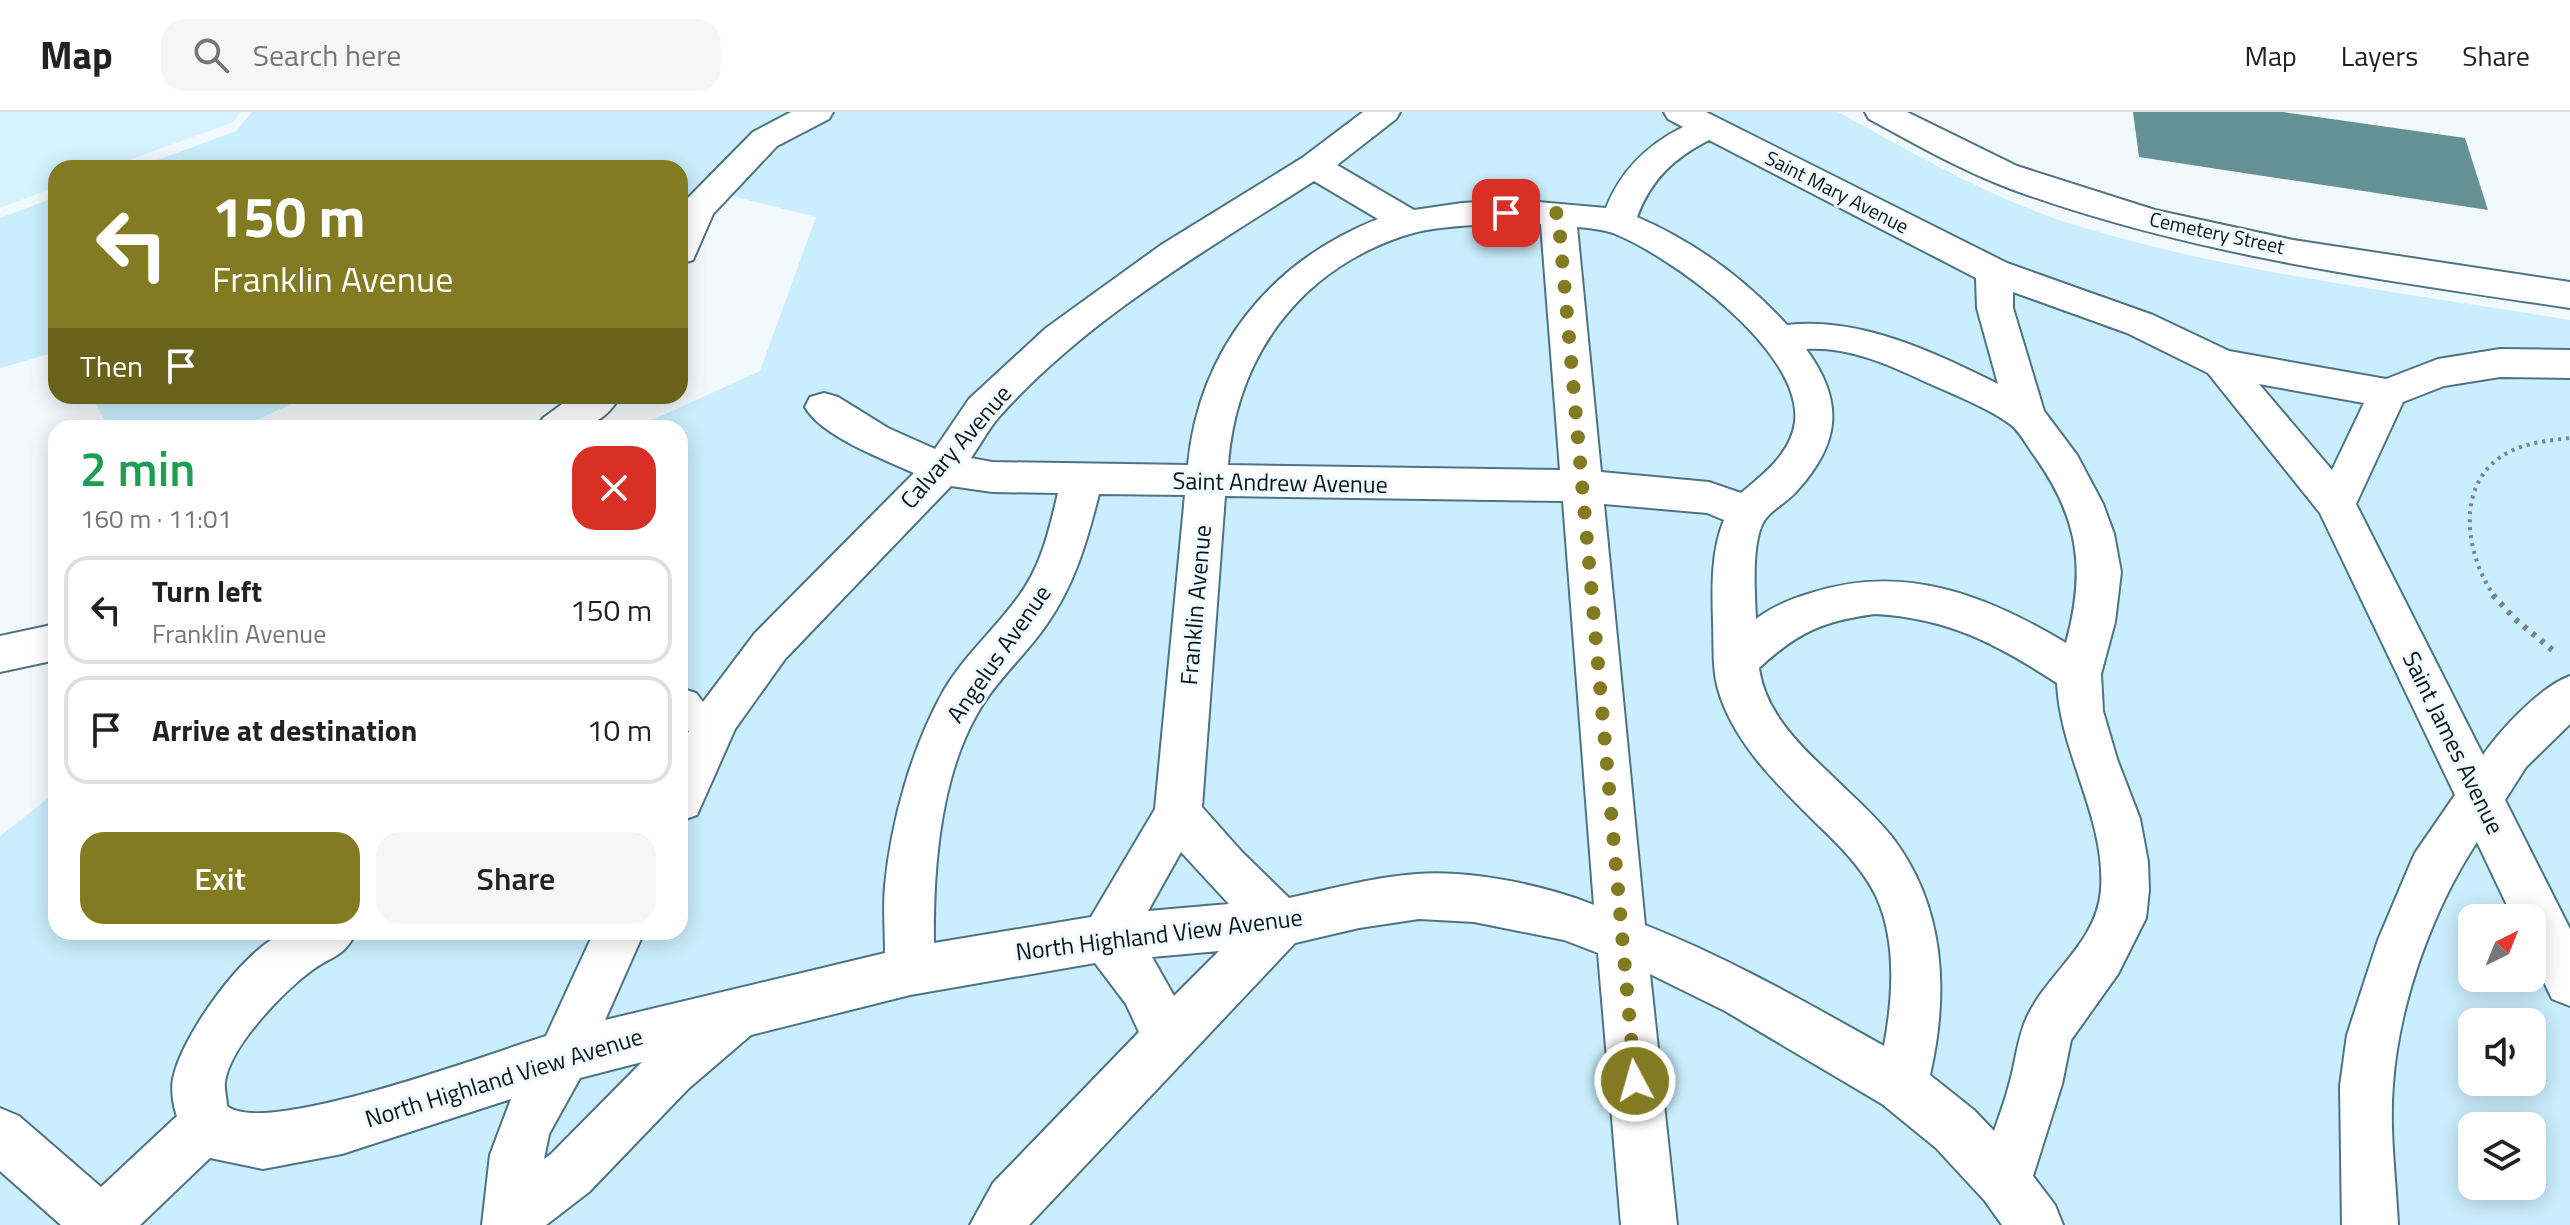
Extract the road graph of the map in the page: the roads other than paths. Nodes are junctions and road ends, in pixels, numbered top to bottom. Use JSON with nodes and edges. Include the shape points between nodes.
{"nodes":[{"id":1,"x":817,"y":112,"type":"edge"},
{"id":2,"x":1384,"y":112,"type":"edge"},
{"id":3,"x":1881,"y":112,"type":"edge"},
{"id":4,"x":1694,"y":119,"type":"edge"},
{"id":5,"x":1314,"y":166,"type":"junction"},
{"id":6,"x":1558,"y":213,"type":"junction"},
{"id":7,"x":1409,"y":222,"type":"junction"},
{"id":8,"x":1618,"y":222,"type":"junction"},
{"id":9,"x":688,"y":232,"type":"edge"},
{"id":10,"x":1994,"y":272,"type":"junction"},
{"id":11,"x":2570,"y":295,"type":"edge"},
{"id":12,"x":1778,"y":339,"type":"junction"},
{"id":13,"x":2221,"y":363,"type":"junction"},
{"id":14,"x":2570,"y":364,"type":"edge"},
{"id":15,"x":2388,"y":393,"type":"junction"},
{"id":16,"x":590,"y":404,"type":"edge"},
{"id":17,"x":824,"y":407,"type":"dead end"},
{"id":18,"x":2026,"y":415,"type":"junction"},
{"id":19,"x":568,"y":420,"type":"edge"},
{"id":20,"x":943,"y":469,"type":"junction"},
{"id":21,"x":1082,"y":480,"type":"junction"},
{"id":22,"x":1207,"y":482,"type":"junction"},
{"id":23,"x":1582,"y":486,"type":"junction"},
{"id":24,"x":2336,"y":504,"type":"junction"},
{"id":25,"x":1749,"y":512,"type":"junction"},
{"id":26,"x":48,"y":644,"type":"edge"},
{"id":27,"x":0,"y":654,"type":"edge"},
{"id":28,"x":1737,"y":661,"type":"junction"},
{"id":29,"x":2079,"y":674,"type":"junction"},
{"id":30,"x":2566,"y":676,"type":"edge"},
{"id":31,"x":691,"y":714,"type":"edge"},
{"id":32,"x":688,"y":737,"type":"edge"},
{"id":33,"x":2480,"y":800,"type":"junction"},
{"id":34,"x":1178,"y":813,"type":"junction"},
{"id":35,"x":1281,"y":923,"type":"junction"},
{"id":36,"x":1621,"y":937,"type":"junction"},
{"id":37,"x":1106,"y":938,"type":"junction"},
{"id":38,"x":317,"y":940,"type":"edge"},
{"id":39,"x":615,"y":940,"type":"edge"},
{"id":40,"x":910,"y":971,"type":"junction"},
{"id":41,"x":2570,"y":982,"type":"edge"},
{"id":42,"x":745,"y":1012,"type":"junction"},
{"id":43,"x":1168,"y":1039,"type":"junction"},
{"id":44,"x":563,"y":1056,"type":"junction"},
{"id":45,"x":1901,"y":1085,"type":"junction"},
{"id":46,"x":207,"y":1124,"type":"junction"},
{"id":47,"x":0,"y":1135,"type":"edge"},
{"id":48,"x":2004,"y":1182,"type":"junction"},
{"id":49,"x":510,"y":1222,"type":"edge"},
{"id":50,"x":101,"y":1224,"type":"edge"},
{"id":51,"x":998,"y":1225,"type":"edge"},
{"id":52,"x":1649,"y":1225,"type":"edge"},
{"id":53,"x":2035,"y":1225,"type":"edge"},
{"id":54,"x":2370,"y":1225,"type":"edge"}],
"edges":[{"from":1,"to":9,"type":"lane","via":[[765,139],[697,209]]},
{"from":2,"to":5,"type":"lane","name":"Calvary Avenue"},
{"from":3,"to":11,"type":"lane","name":"Cemetery Street","via":[[2022,180],[2160,222]]},
{"from":4,"to":8,"type":"lane","via":[[1636,177]]},
{"from":4,"to":10,"type":"lane","name":"Saint Mary Avenue"},
{"from":5,"to":7,"type":"lane"},
{"from":5,"to":20,"type":"lane","name":"Calvary Avenue","via":[[1174,254],[1059,337],[983,409]]},
{"from":6,"to":7,"type":"lane","name":"Franklin Avenue","via":[[1480,213]]},
{"from":6,"to":8,"type":"lane","name":"Franklin Avenue"},
{"from":6,"to":23,"type":"lane"},
{"from":7,"to":22,"type":"lane","name":"Franklin Avenue","via":[[1357,242],[1314,270],[1256,324],[1221,391]]},
{"from":8,"to":12,"type":"lane","name":"Franklin Avenue","via":[[1693,262]]},
{"from":10,"to":13,"type":"lane","name":"Saint Mary Avenue","via":[[2140,324]]},
{"from":10,"to":18,"type":"lane","via":[[1995,308]]},
{"from":12,"to":18,"type":"lane","via":[[1826,335],[1865,344],[1926,366]]},
{"from":12,"to":25,"type":"lane","name":"Franklin Avenue","via":[[1811,394],[1814,430],[1801,460]]},
{"from":13,"to":15,"type":"lane"},
{"from":13,"to":24,"type":"lane","name":"Saint James Avenue"},
{"from":14,"to":15,"type":"lane","via":[[2485,365],[2438,373]]},
{"from":15,"to":24,"type":"lane"},
{"from":16,"to":19,"type":"lane"},
{"from":17,"to":20,"type":"lane","name":"Saint Andrew Avenue","via":[[874,438]]},
{"from":18,"to":29,"type":"lane","via":[[2063,466],[2093,534],[2100,572]]},
{"from":20,"to":21,"type":"lane","name":"Saint Andrew Avenue","via":[[992,477]]},
{"from":20,"to":31,"type":"lane","name":"Calvary Avenue","via":[[770,646]]},
{"from":21,"to":22,"type":"lane","name":"Saint Andrew Avenue"},
{"from":21,"to":40,"type":"lane","name":"Angelus Avenue","via":[[1064,552],[1050,583],[961,701],[929,776],[909,886]]},
{"from":22,"to":23,"type":"lane","name":"Saint Andrew Avenue"},
{"from":22,"to":34,"type":"lane","name":"Franklin Avenue"},
{"from":23,"to":25,"type":"lane","name":"Saint Andrew Avenue","via":[[1709,498]]},
{"from":23,"to":36,"type":"lane"},
{"from":24,"to":33,"type":"lane","name":"Saint James Avenue"},
{"from":25,"to":28,"type":"lane","via":[[1733,586]]},
{"from":26,"to":27,"type":"lane"},
{"from":28,"to":29,"type":"lane","via":[[1798,614],[1834,602],[1890,596],[1991,621]]},
{"from":28,"to":45,"type":"lane","via":[[1742,694],[1759,728],[1783,760],[1877,855],[1900,893],[1916,953],[1914,1037]]},
{"from":29,"to":48,"type":"lane","via":[[2087,735],[2116,819],[2124,862],[2121,918],[2047,1030],[2036,1084]]},
{"from":30,"to":33,"type":"lane"},
{"from":31,"to":32,"type":"lane","name":"Calvary Avenue"},
{"from":33,"to":41,"type":"lane","name":"Saint James Avenue"},
{"from":33,"to":54,"type":"lane","via":[[2432,869],[2373,1035],[2366,1086]]},
{"from":34,"to":35,"type":"lane"},
{"from":34,"to":37,"type":"lane","name":"Franklin Avenue"},
{"from":35,"to":36,"type":"lane","name":"North Highland View Avenue","via":[[1419,896],[1520,906]]},
{"from":35,"to":37,"type":"lane","name":"North Highland View Avenue"},
{"from":35,"to":43,"type":"lane"},
{"from":36,"to":45,"type":"lane","name":"North Highland View Avenue","via":[[1743,994]]},
{"from":36,"to":52,"type":"lane"},
{"from":37,"to":40,"type":"lane","name":"North Highland View Avenue"},
{"from":37,"to":43,"type":"lane","via":[[1144,987]]},
{"from":38,"to":46,"type":"lane","via":[[266,977],[237,1008],[199,1080]]},
{"from":39,"to":44,"type":"lane"},
{"from":40,"to":42,"type":"lane","name":"North Highland View Avenue"},
{"from":42,"to":44,"type":"lane","name":"North Highland View Avenue"},
{"from":42,"to":49,"type":"lane","via":[[670,1071],[570,1173]]},
{"from":43,"to":51,"type":"lane","via":[[1012,1202]]},
{"from":44,"to":46,"type":"lane","name":"North Highland View Avenue","via":[[342,1127],[263,1142],[221,1136]]},
{"from":44,"to":49,"type":"lane","via":[[525,1126]]},
{"from":45,"to":48,"type":"lane","name":"North Highland View Avenue","via":[[1955,1129]]},
{"from":46,"to":50,"type":"lane"},
{"from":47,"to":50,"type":"lane"},
{"from":48,"to":53,"type":"lane","name":"North Highland View Avenue"}]}
